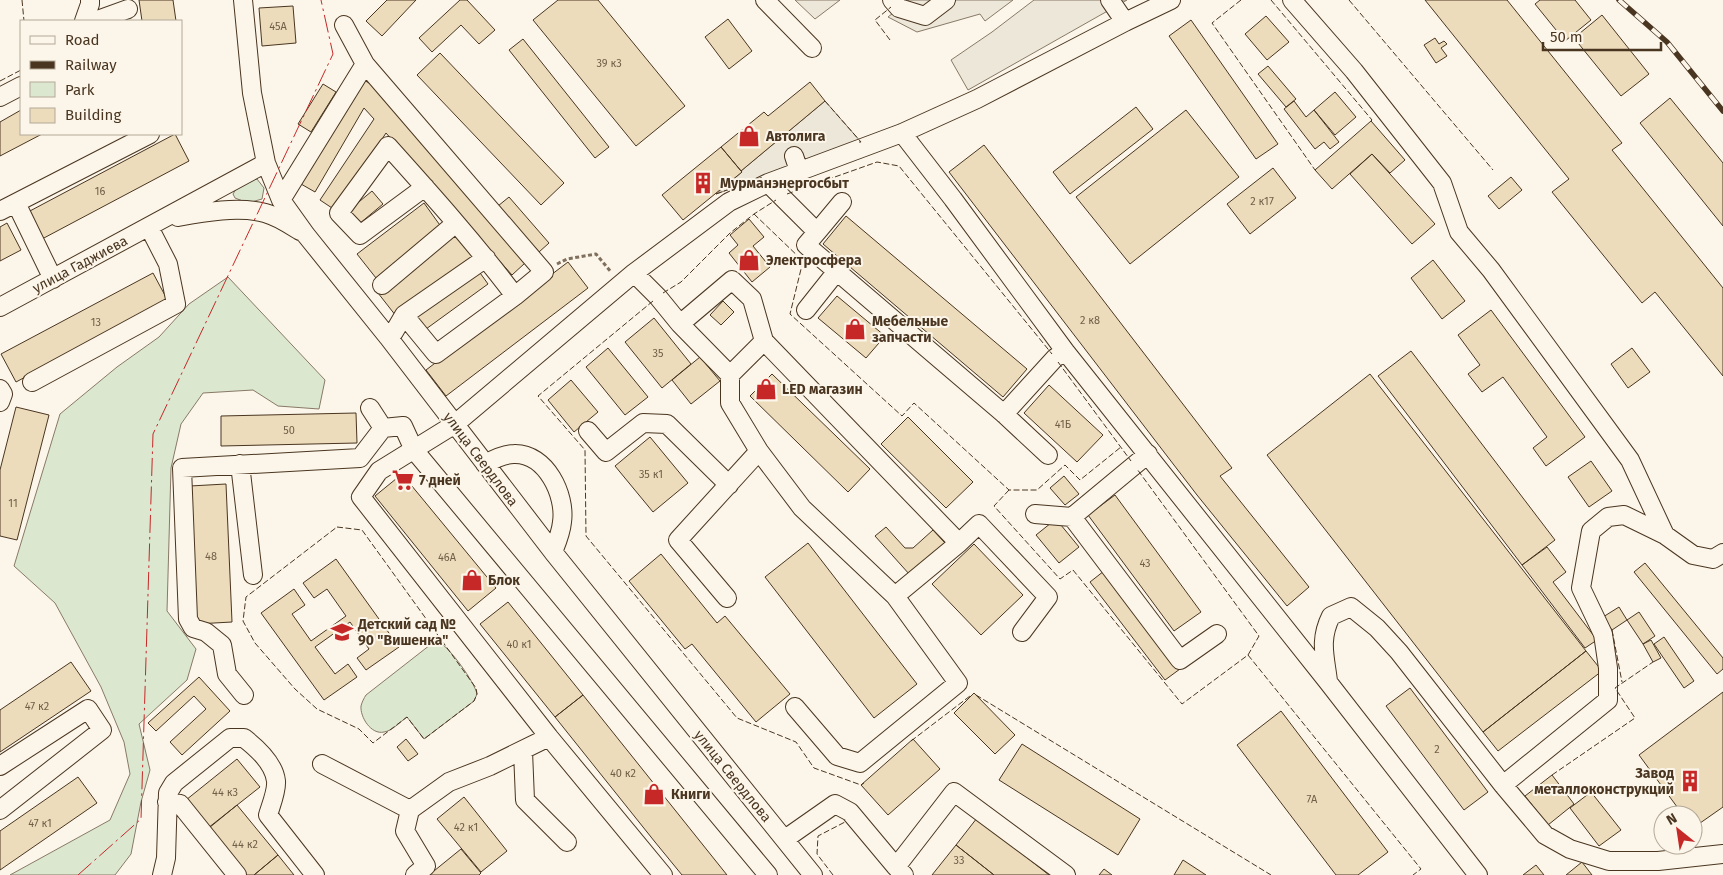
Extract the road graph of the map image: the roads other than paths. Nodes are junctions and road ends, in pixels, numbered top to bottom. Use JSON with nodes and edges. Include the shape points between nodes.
{"nodes":[{"id":1,"x":90,"y":0,"type":"edge"},
{"id":2,"x":242,"y":0,"type":"edge"},
{"id":3,"x":766,"y":0,"type":"edge"},
{"id":4,"x":892,"y":0,"type":"edge"},
{"id":5,"x":946,"y":0,"type":"edge"},
{"id":6,"x":1110,"y":0,"type":"edge"},
{"id":7,"x":1170,"y":0,"type":"edge"},
{"id":8,"x":1292,"y":0,"type":"edge"},
{"id":9,"x":127,"y":10,"type":"edge"},
{"id":10,"x":84,"y":20,"type":"edge"},
{"id":11,"x":98,"y":20,"type":"edge"},
{"id":12,"x":1126,"y":22,"type":"junction"},
{"id":13,"x":344,"y":25,"type":"dead end"},
{"id":14,"x":812,"y":48,"type":"dead end"},
{"id":15,"x":365,"y":64,"type":"junction"},
{"id":16,"x":20,"y":87,"type":"edge"},
{"id":17,"x":0,"y":97,"type":"edge"},
{"id":18,"x":902,"y":134,"type":"junction"},
{"id":19,"x":147,"y":135,"type":"edge"},
{"id":20,"x":266,"y":163,"type":"junction"},
{"id":21,"x":768,"y":184,"type":"junction"},
{"id":22,"x":425,"y":187,"type":"junction"},
{"id":23,"x":282,"y":200,"type":"junction"},
{"id":24,"x":842,"y":202,"type":"dead end"},
{"id":25,"x":16,"y":203,"type":"junction"},
{"id":26,"x":0,"y":211,"type":"edge"},
{"id":27,"x":456,"y":223,"type":"junction"},
{"id":28,"x":155,"y":224,"type":"junction"},
{"id":29,"x":817,"y":232,"type":"junction"},
{"id":30,"x":306,"y":236,"type":"junction"},
{"id":31,"x":486,"y":258,"type":"junction"},
{"id":32,"x":837,"y":270,"type":"junction"},
{"id":33,"x":54,"y":279,"type":"junction"},
{"id":34,"x":628,"y":279,"type":"junction"},
{"id":35,"x":382,"y":285,"type":"dead end"},
{"id":36,"x":515,"y":296,"type":"junction"},
{"id":37,"x":0,"y":307,"type":"edge"},
{"id":38,"x":806,"y":310,"type":"dead end"},
{"id":39,"x":404,"y":315,"type":"junction"},
{"id":40,"x":680,"y":324,"type":"junction"},
{"id":41,"x":388,"y":337,"type":"junction"},
{"id":42,"x":764,"y":341,"type":"junction"},
{"id":43,"x":1065,"y":351,"type":"junction"},
{"id":44,"x":730,"y":375,"type":"junction"},
{"id":45,"x":32,"y":382,"type":"dead end"},
{"id":46,"x":370,"y":408,"type":"dead end"},
{"id":47,"x":1004,"y":414,"type":"junction"},
{"id":48,"x":455,"y":424,"type":"junction"},
{"id":49,"x":383,"y":428,"type":"junction"},
{"id":50,"x":588,"y":431,"type":"dead end"},
{"id":51,"x":414,"y":450,"type":"junction"},
{"id":52,"x":759,"y":451,"type":"junction"},
{"id":53,"x":1148,"y":454,"type":"junction"},
{"id":54,"x":1048,"y":455,"type":"dead end"},
{"id":55,"x":240,"y":464,"type":"junction"},
{"id":56,"x":485,"y":464,"type":"junction"},
{"id":57,"x":729,"y":485,"type":"junction"},
{"id":58,"x":1035,"y":514,"type":"dead end"},
{"id":59,"x":1072,"y":517,"type":"junction"},
{"id":60,"x":1665,"y":535,"type":"junction"},
{"id":61,"x":959,"y":543,"type":"junction"},
{"id":62,"x":553,"y":552,"type":"junction"},
{"id":63,"x":1723,"y":553,"type":"edge"},
{"id":64,"x":253,"y":575,"type":"dead end"},
{"id":65,"x":895,"y":596,"type":"junction"},
{"id":66,"x":728,"y":598,"type":"dead end"},
{"id":67,"x":1022,"y":632,"type":"dead end"},
{"id":68,"x":1217,"y":634,"type":"dead end"},
{"id":69,"x":1328,"y":682,"type":"junction"},
{"id":70,"x":244,"y":695,"type":"dead end"},
{"id":71,"x":795,"y":707,"type":"dead end"},
{"id":72,"x":549,"y":738,"type":"junction"},
{"id":73,"x":523,"y":751,"type":"junction"},
{"id":74,"x":322,"y":764,"type":"dead end"},
{"id":75,"x":0,"y":766,"type":"edge"},
{"id":76,"x":1503,"y":785,"type":"junction"},
{"id":77,"x":168,"y":802,"type":"junction"},
{"id":78,"x":0,"y":810,"type":"edge"},
{"id":79,"x":410,"y":810,"type":"junction"},
{"id":80,"x":784,"y":839,"type":"junction"},
{"id":81,"x":567,"y":842,"type":"dead end"},
{"id":82,"x":1723,"y":854,"type":"edge"},
{"id":83,"x":900,"y":871,"type":"edge"},
{"id":84,"x":162,"y":875,"type":"edge"},
{"id":85,"x":237,"y":875,"type":"edge"},
{"id":86,"x":315,"y":875,"type":"edge"},
{"id":87,"x":415,"y":875,"type":"edge"},
{"id":88,"x":663,"y":875,"type":"edge"},
{"id":89,"x":768,"y":875,"type":"edge"},
{"id":90,"x":812,"y":875,"type":"edge"},
{"id":91,"x":1066,"y":875,"type":"edge"},
{"id":92,"x":1478,"y":875,"type":"edge"}],
"edges":[{"from":1,"to":10,"type":"street"},
{"from":2,"to":20,"type":"street","name":"улица Свердлова","via":[[252,93]]},
{"from":3,"to":14,"type":"street"},
{"from":4,"to":5,"type":"street","via":[[899,8],[925,16]]},
{"from":6,"to":12,"type":"street"},
{"from":7,"to":12,"type":"street"},
{"from":8,"to":60,"type":"street","via":[[1354,71],[1442,183],[1459,232],[1491,270],[1630,460]]},
{"from":9,"to":11,"type":"street"},
{"from":12,"to":18,"type":"street"},
{"from":13,"to":15,"type":"street"},
{"from":15,"to":23,"type":"street"},
{"from":15,"to":36,"type":"street","via":[[544,272]]},
{"from":16,"to":17,"type":"street"},
{"from":18,"to":21,"type":"street","via":[[797,164]]},
{"from":18,"to":43,"type":"street"},
{"from":19,"to":25,"type":"street"},
{"from":20,"to":23,"type":"street","name":"улица Свердлова"},
{"from":20,"to":28,"type":"street","name":"улица Гаджиева"},
{"from":21,"to":29,"type":"street"},
{"from":21,"to":34,"type":"street","via":[[729,202]]},
{"from":22,"to":22,"type":"street","via":[[360,235],[339,213],[388,146]]},
{"from":22,"to":27,"type":"street"},
{"from":23,"to":30,"type":"street","name":"улица Свердлова"},
{"from":24,"to":29,"type":"street"},
{"from":25,"to":26,"type":"street"},
{"from":25,"to":33,"type":"street"},
{"from":27,"to":31,"type":"street"},
{"from":27,"to":35,"type":"street"},
{"from":28,"to":30,"type":"street","name":"улица Гаджиева","via":[[200,213],[258,212],[274,216]]},
{"from":28,"to":33,"type":"street","name":"улица Гаджиева"},
{"from":28,"to":45,"type":"street","via":[[176,304]]},
{"from":29,"to":32,"type":"street","via":[[806,244]]},
{"from":30,"to":41,"type":"street","name":"улица Свердлова"},
{"from":31,"to":36,"type":"street"},
{"from":31,"to":39,"type":"street"},
{"from":32,"to":38,"type":"street"},
{"from":32,"to":47,"type":"street"},
{"from":33,"to":37,"type":"street","name":"улица Гаджиева"},
{"from":34,"to":40,"type":"street","via":[[658,297]]},
{"from":34,"to":48,"type":"street"},
{"from":36,"to":39,"type":"street","via":[[436,354]]},
{"from":39,"to":41,"type":"street"},
{"from":40,"to":42,"type":"street","via":[[732,280],[752,299]]},
{"from":40,"to":44,"type":"street"},
{"from":41,"to":48,"type":"street","name":"улица Свердлова"},
{"from":42,"to":44,"type":"street"},
{"from":42,"to":61,"type":"street"},
{"from":43,"to":47,"type":"street"},
{"from":43,"to":53,"type":"street"},
{"from":44,"to":52,"type":"street","via":[[730,403]]},
{"from":46,"to":49,"type":"street"},
{"from":47,"to":54,"type":"street"},
{"from":48,"to":51,"type":"street"},
{"from":48,"to":56,"type":"street","name":"улица Свердлова"},
{"from":49,"to":51,"type":"street","via":[[403,426]]},
{"from":49,"to":55,"type":"street","via":[[360,458]]},
{"from":50,"to":57,"type":"street","via":[[606,452],[643,423],[667,424]]},
{"from":51,"to":72,"type":"street","via":[[379,471],[361,496]]},
{"from":51,"to":89,"type":"street"},
{"from":52,"to":57,"type":"street"},
{"from":52,"to":65,"type":"street","via":[[802,508]]},
{"from":53,"to":59,"type":"street"},
{"from":53,"to":69,"type":"street"},
{"from":55,"to":64,"type":"street"},
{"from":55,"to":70,"type":"street","via":[[182,468],[188,619],[193,628],[206,632],[222,646],[221,669]]},
{"from":56,"to":62,"type":"street","name":"улица Свердлова"},
{"from":56,"to":62,"type":"street","via":[[498,457],[515,454],[534,459],[546,470],[559,492],[562,506],[563,521]]},
{"from":57,"to":66,"type":"street","via":[[678,540]]},
{"from":58,"to":59,"type":"street"},
{"from":59,"to":68,"type":"street","via":[[1180,660]]},
{"from":60,"to":63,"type":"street","via":[[1693,555],[1712,559]]},
{"from":60,"to":76,"type":"street","via":[[1624,515],[1608,517],[1591,531],[1581,588],[1603,634],[1608,700]]},
{"from":61,"to":65,"type":"street"},
{"from":61,"to":67,"type":"street","via":[[979,524],[1048,597]]},
{"from":62,"to":80,"type":"street","name":"улица Свердлова"},
{"from":65,"to":71,"type":"street","via":[[958,684],[860,763],[837,756]]},
{"from":69,"to":76,"type":"street","via":[[1323,638],[1325,627],[1331,616],[1351,607],[1399,652]]},
{"from":69,"to":92,"type":"street"},
{"from":72,"to":73,"type":"street"},
{"from":72,"to":88,"type":"street"},
{"from":73,"to":79,"type":"street","via":[[449,782]]},
{"from":73,"to":81,"type":"street","via":[[525,800]]},
{"from":74,"to":79,"type":"street"},
{"from":75,"to":78,"type":"street","via":[[88,708],[102,730]]},
{"from":76,"to":82,"type":"street","via":[[1545,835],[1570,849],[1609,861],[1658,861]]},
{"from":77,"to":84,"type":"street","via":[[166,858]]},
{"from":77,"to":85,"type":"street","via":[[180,804]]},
{"from":77,"to":86,"type":"street","via":[[168,793],[174,782],[230,738],[244,738],[256,747],[272,769],[276,782],[268,815]]},
{"from":79,"to":87,"type":"street","via":[[405,831],[426,866]]},
{"from":80,"to":83,"type":"street","via":[[834,804],[850,812]]},
{"from":80,"to":90,"type":"street","name":"улица Свердлова"},
{"from":83,"to":91,"type":"street","via":[[954,792]]}]}
